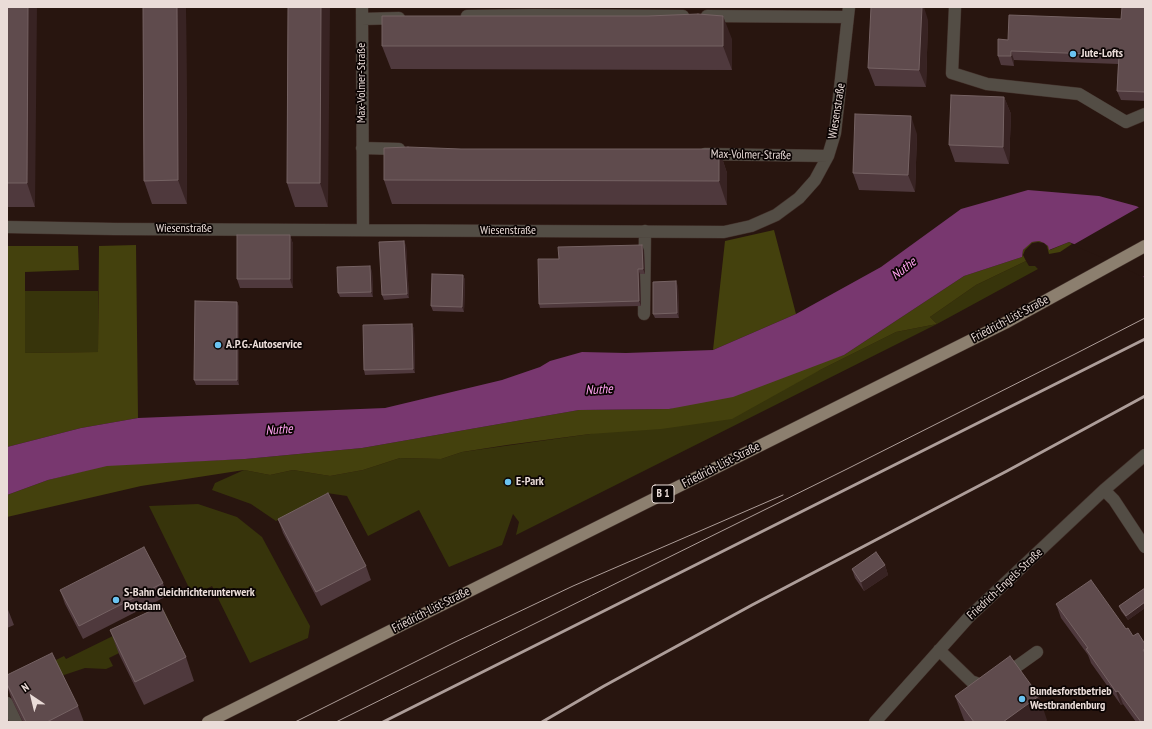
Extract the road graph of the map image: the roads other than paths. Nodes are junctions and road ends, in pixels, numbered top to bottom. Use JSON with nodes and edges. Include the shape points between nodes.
{"nodes":[{"id":1,"x":955,"y":7,"type":"edge"},
{"id":2,"x":848,"y":12,"type":"edge"},
{"id":3,"x":362,"y":13,"type":"edge"},
{"id":4,"x":456,"y":16,"type":"edge"},
{"id":5,"x":409,"y":18,"type":"edge"},
{"id":6,"x":1145,"y":114,"type":"edge"},
{"id":7,"x":362,"y":148,"type":"junction"},
{"id":8,"x":409,"y":149,"type":"edge"},
{"id":9,"x":693,"y":154,"type":"edge"},
{"id":10,"x":828,"y":156,"type":"junction"},
{"id":11,"x":7,"y":226,"type":"edge"},
{"id":12,"x":362,"y":230,"type":"junction"},
{"id":13,"x":645,"y":231,"type":"junction"},
{"id":14,"x":1145,"y":246,"type":"edge"},
{"id":15,"x":644,"y":314,"type":"dead end"},
{"id":16,"x":1145,"y":455,"type":"edge"},
{"id":17,"x":1104,"y":490,"type":"junction"},
{"id":18,"x":1145,"y":547,"type":"edge"},
{"id":19,"x":939,"y":650,"type":"junction"},
{"id":20,"x":1037,"y":652,"type":"dead end"},
{"id":21,"x":7,"y":703,"type":"edge"},
{"id":22,"x":16,"y":722,"type":"edge"},
{"id":23,"x":208,"y":722,"type":"edge"},
{"id":24,"x":875,"y":722,"type":"edge"}],
"edges":[{"from":1,"to":6,"type":"street","via":[[952,74],[987,84],[1079,94],[1126,122]]},
{"from":2,"to":4,"type":"street"},
{"from":2,"to":10,"type":"street","name":"Wiesenstraße","via":[[835,133]]},
{"from":3,"to":5,"type":"street","name":"Max-Volmer-Straße"},
{"from":3,"to":7,"type":"street","name":"Max-Volmer-Straße"},
{"from":7,"to":8,"type":"street"},
{"from":7,"to":12,"type":"street","name":"Max-Volmer-Straße"},
{"from":9,"to":10,"type":"street","name":"Max-Volmer-Straße"},
{"from":10,"to":13,"type":"street","name":"Wiesenstraße","via":[[814,180],[799,198],[776,215],[751,226],[724,232]]},
{"from":11,"to":12,"type":"street","name":"Wiesenstraße"},
{"from":12,"to":13,"type":"street","name":"Wiesenstraße"},
{"from":13,"to":15,"type":"street"},
{"from":14,"to":23,"type":"main road","name":"Friedrich-List-Straße","number":"B 1","via":[[1004,323]]},
{"from":16,"to":17,"type":"street","name":"Friedrich-Engels-Straße"},
{"from":17,"to":18,"type":"street","via":[[1114,500]]},
{"from":17,"to":19,"type":"street","name":"Friedrich-Engels-Straße","via":[[969,617]]},
{"from":19,"to":20,"type":"street","via":[[971,681],[983,684],[995,682]]},
{"from":19,"to":24,"type":"street","name":"Friedrich-Engels-Straße"},
{"from":21,"to":22,"type":"street"}]}
